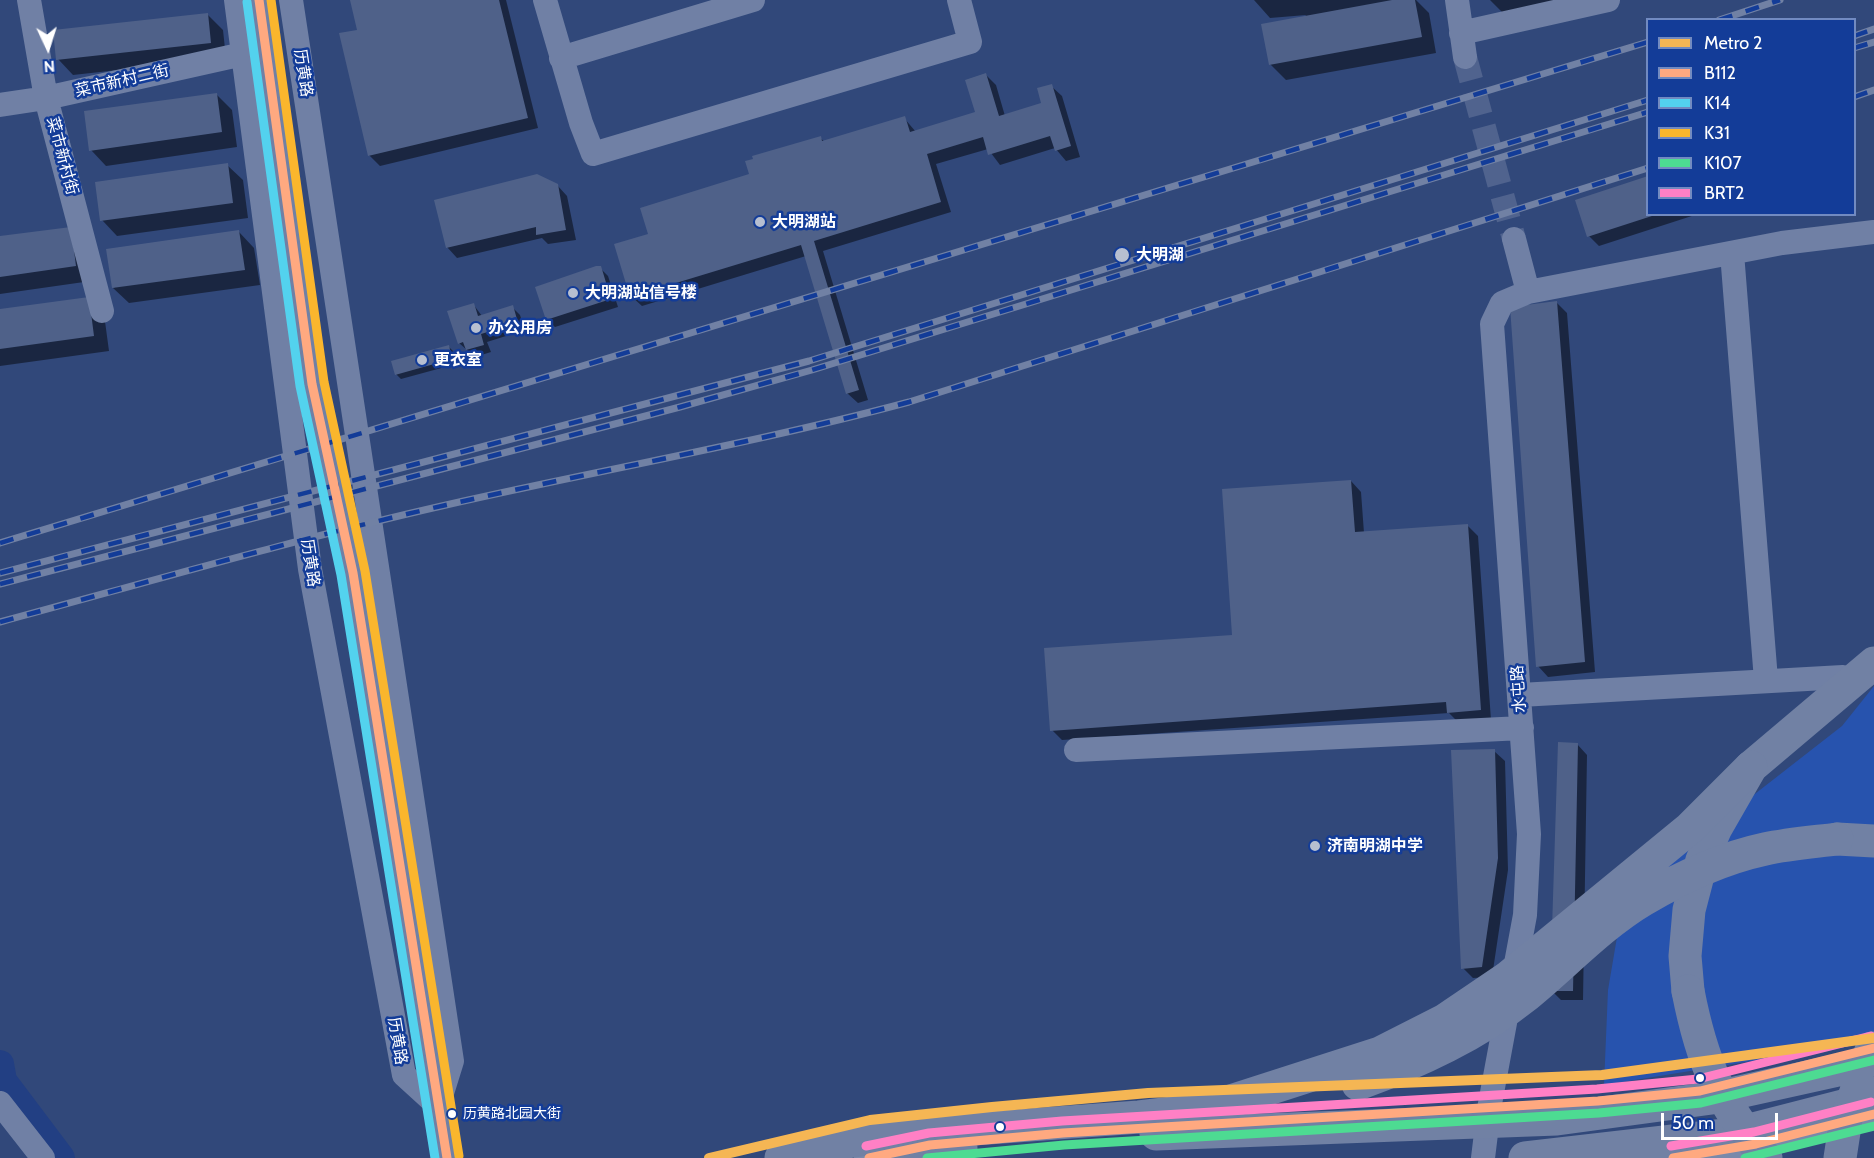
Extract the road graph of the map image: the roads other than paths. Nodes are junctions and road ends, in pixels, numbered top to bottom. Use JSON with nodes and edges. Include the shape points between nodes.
{"nodes":[{"id":1,"x":28,"y":0,"type":"edge"},
{"id":2,"x":236,"y":0,"type":"edge"},
{"id":3,"x":259,"y":0,"type":"edge"},
{"id":4,"x":291,"y":0,"type":"edge"},
{"id":5,"x":545,"y":0,"type":"edge"},
{"id":6,"x":753,"y":0,"type":"edge"},
{"id":7,"x":959,"y":0,"type":"edge"},
{"id":8,"x":1457,"y":0,"type":"edge"},
{"id":9,"x":1608,"y":0,"type":"edge"},
{"id":10,"x":1461,"y":33,"type":"junction"},
{"id":11,"x":243,"y":54,"type":"junction"},
{"id":12,"x":1465,"y":57,"type":"tunnel mouth"},
{"id":13,"x":561,"y":58,"type":"junction"},
{"id":14,"x":46,"y":98,"type":"junction"},
{"id":15,"x":0,"y":105,"type":"edge"},
{"id":16,"x":1874,"y":232,"type":"edge"},
{"id":17,"x":1514,"y":239,"type":"tunnel mouth"},
{"id":18,"x":1732,"y":254,"type":"junction"},
{"id":19,"x":1528,"y":292,"type":"junction"},
{"id":20,"x":102,"y":311,"type":"dead end"},
{"id":21,"x":1874,"y":663,"type":"edge"},
{"id":22,"x":1843,"y":677,"type":"dead end"},
{"id":23,"x":1766,"y":680,"type":"junction"},
{"id":24,"x":1520,"y":695,"type":"junction"},
{"id":25,"x":1522,"y":728,"type":"junction"},
{"id":26,"x":1076,"y":750,"type":"dead end"},
{"id":27,"x":1751,"y":767,"type":"junction"},
{"id":28,"x":1874,"y":841,"type":"edge"},
{"id":29,"x":1874,"y":1046,"type":"edge"},
{"id":30,"x":1874,"y":1059,"type":"edge"},
{"id":31,"x":1874,"y":1098,"type":"edge"},
{"id":32,"x":0,"y":1102,"type":"edge"},
{"id":33,"x":438,"y":1106,"type":"junction"},
{"id":34,"x":1489,"y":1108,"type":"junction"},
{"id":35,"x":1206,"y":1109,"type":"junction"},
{"id":36,"x":1874,"y":1114,"type":"edge"},
{"id":37,"x":947,"y":1150,"type":"junction"},
{"id":38,"x":43,"y":1158,"type":"edge"},
{"id":39,"x":447,"y":1158,"type":"edge"},
{"id":40,"x":781,"y":1158,"type":"edge"},
{"id":41,"x":833,"y":1158,"type":"edge"},
{"id":42,"x":869,"y":1158,"type":"edge"},
{"id":43,"x":907,"y":1158,"type":"edge"},
{"id":44,"x":1483,"y":1158,"type":"edge"},
{"id":45,"x":1535,"y":1158,"type":"edge"},
{"id":46,"x":1673,"y":1158,"type":"edge"},
{"id":47,"x":1766,"y":1158,"type":"edge"},
{"id":48,"x":1840,"y":1158,"type":"edge"}],
"edges":[{"from":1,"to":14,"type":"street","name":"菜市新村街"},
{"from":2,"to":11,"type":"street","name":"历黄路"},
{"from":3,"to":33,"type":"street","name":"历黄路","via":[[312,384],[353,573]]},
{"from":4,"to":33,"type":"street","name":"历黄路","via":[[452,1061]]},
{"from":5,"to":13,"type":"street"},
{"from":6,"to":13,"type":"street"},
{"from":7,"to":13,"type":"street","via":[[970,42],[593,154]]},
{"from":8,"to":10,"type":"street"},
{"from":9,"to":10,"type":"street"},
{"from":10,"to":12,"type":"street"},
{"from":11,"to":14,"type":"street","name":"菜市新村二街"},
{"from":11,"to":33,"type":"street","name":"历黄路","via":[[310,569],[404,1075]]},
{"from":14,"to":15,"type":"street","name":"菜市新村二街"},
{"from":14,"to":20,"type":"street","name":"菜市新村街"},
{"from":16,"to":18,"type":"street","name":"水屯路","via":[[1782,243]]},
{"from":17,"to":19,"type":"street"},
{"from":18,"to":19,"type":"street","name":"水屯路"},
{"from":18,"to":23,"type":"street"},
{"from":19,"to":24,"type":"street","name":"水屯路","via":[[1502,303],[1492,324]]},
{"from":21,"to":27,"type":"highway"},
{"from":22,"to":23,"type":"street"},
{"from":23,"to":24,"type":"street"},
{"from":24,"to":25,"type":"street","name":"水屯路"},
{"from":25,"to":26,"type":"street"},
{"from":25,"to":34,"type":"street","name":"水屯路","via":[[1529,834],[1525,915]]},
{"from":27,"to":35,"type":"highway","bridge":true,"via":[[1690,828],[1649,862],[1507,978],[1445,1020],[1380,1053]]},
{"from":27,"to":47,"type":"highway","bridge":true,"via":[[1702,860],[1689,910],[1685,956],[1696,1032],[1710,1073],[1734,1120]]},
{"from":28,"to":35,"type":"highway","bridge":true,"via":[[1837,839],[1764,849],[1718,864],[1642,900],[1524,997],[1469,1034],[1409,1065],[1356,1085],[1294,1101]]},
{"from":29,"to":34,"type":"main road","via":[[1700,1091]]},
{"from":29,"to":48,"type":"highway","bridge":true,"via":[[1846,1119]]},
{"from":30,"to":37,"type":"highway","bridge":true,"via":[[1712,1098],[1557,1119],[1095,1136]]},
{"from":31,"to":45,"type":"highway","bridge":true,"via":[[1734,1134]]},
{"from":32,"to":38,"type":"street"},
{"from":33,"to":39,"type":"street","name":"历黄路"},
{"from":34,"to":42,"type":"main road","via":[[1063,1133],[930,1144]]},
{"from":34,"to":44,"type":"street","name":"水屯路"},
{"from":35,"to":40,"type":"highway","bridge":true,"via":[[892,1135],[828,1145]]},
{"from":36,"to":46,"type":"main road","via":[[1764,1143]]},
{"from":37,"to":41,"type":"highway","bridge":true},
{"from":37,"to":43,"type":"highway","bridge":true}]}
